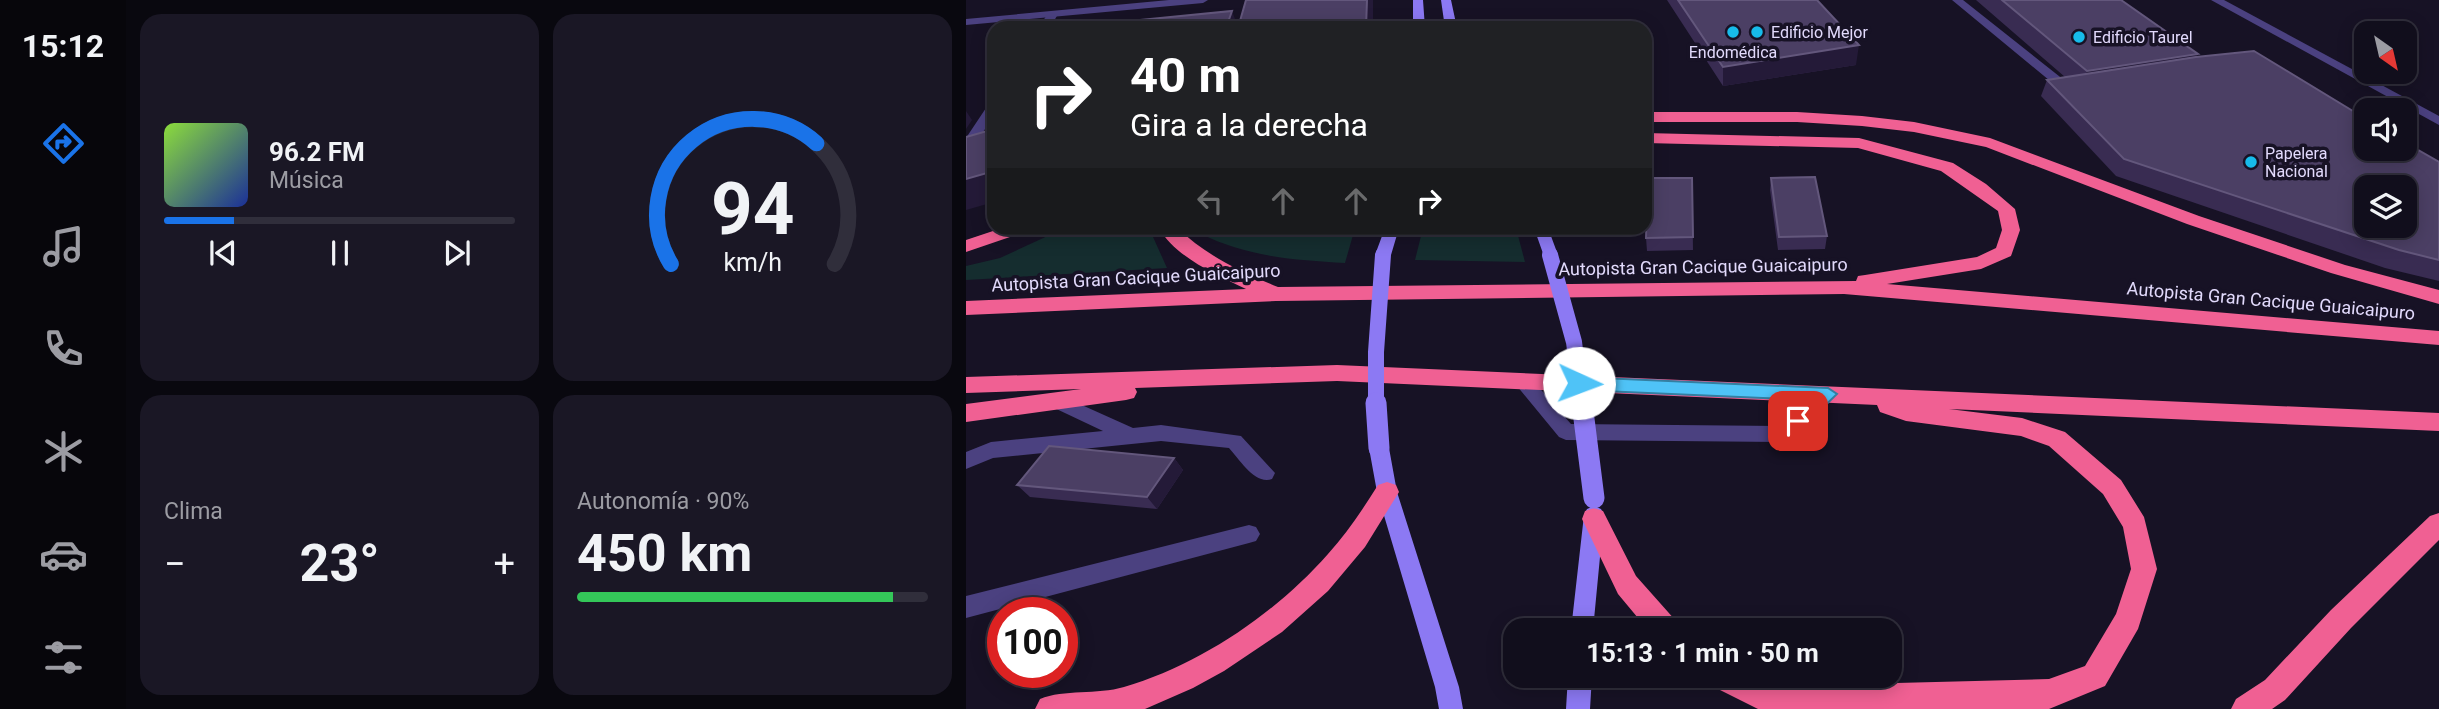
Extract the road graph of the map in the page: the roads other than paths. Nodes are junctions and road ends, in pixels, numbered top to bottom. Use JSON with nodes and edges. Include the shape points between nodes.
{"nodes":[{"id":1,"x":1203,"y":0,"type":"edge"},
{"id":2,"x":1418,"y":0,"type":"edge"},
{"id":3,"x":1446,"y":0,"type":"edge"},
{"id":4,"x":1957,"y":0,"type":"edge"},
{"id":5,"x":2216,"y":0,"type":"edge"},
{"id":6,"x":1136,"y":3,"type":"edge"},
{"id":7,"x":1053,"y":14,"type":"junction"},
{"id":8,"x":1048,"y":21,"type":"edge"},
{"id":9,"x":1419,"y":21,"type":"edge"},
{"id":10,"x":1449,"y":21,"type":"edge"},
{"id":11,"x":966,"y":22,"type":"edge"},
{"id":12,"x":2065,"y":87,"type":"edge"},
{"id":13,"x":987,"y":116,"type":"edge"},
{"id":14,"x":1652,"y":117,"type":"edge"},
{"id":15,"x":2439,"y":121,"type":"edge"},
{"id":16,"x":1652,"y":138,"type":"edge"},
{"id":17,"x":966,"y":148,"type":"edge"},
{"id":18,"x":998,"y":235,"type":"edge"},
{"id":19,"x":1175,"y":235,"type":"edge"},
{"id":20,"x":1390,"y":235,"type":"edge"},
{"id":21,"x":1545,"y":235,"type":"edge"},
{"id":22,"x":966,"y":246,"type":"edge"},
{"id":23,"x":1844,"y":287,"type":"junction"},
{"id":24,"x":1276,"y":294,"type":"junction"},
{"id":25,"x":2439,"y":297,"type":"edge"},
{"id":26,"x":966,"y":308,"type":"edge"},
{"id":27,"x":2439,"y":338,"type":"edge"},
{"id":28,"x":1278,"y":375,"type":"junction"},
{"id":29,"x":1523,"y":381,"type":"junction"},
{"id":30,"x":966,"y":385,"type":"edge"},
{"id":31,"x":1828,"y":394,"type":"junction"},
{"id":32,"x":1856,"y":395,"type":"junction"},
{"id":33,"x":1055,"y":400,"type":"junction"},
{"id":34,"x":966,"y":413,"type":"edge"},
{"id":35,"x":2439,"y":422,"type":"edge"},
{"id":36,"x":1130,"y":436,"type":"junction"},
{"id":37,"x":966,"y":461,"type":"edge"},
{"id":38,"x":1265,"y":473,"type":"dead end"},
{"id":39,"x":1387,"y":492,"type":"junction"},
{"id":40,"x":1594,"y":509,"type":"junction"},
{"id":41,"x":2439,"y":524,"type":"edge"},
{"id":42,"x":1249,"y":534,"type":"dead end"},
{"id":43,"x":966,"y":607,"type":"edge"},
{"id":44,"x":1583,"y":618,"type":"edge"},
{"id":45,"x":1655,"y":618,"type":"edge"},
{"id":46,"x":1579,"y":688,"type":"edge"},
{"id":47,"x":1746,"y":688,"type":"edge"},
{"id":48,"x":1050,"y":709,"type":"edge"},
{"id":49,"x":1451,"y":709,"type":"edge"},
{"id":50,"x":1578,"y":709,"type":"edge"},
{"id":51,"x":2246,"y":709,"type":"edge"}],
"edges":[{"from":1,"to":6,"type":"street"},
{"from":2,"to":9,"type":"main road"},
{"from":3,"to":10,"type":"main road"},
{"from":4,"to":12,"type":"street"},
{"from":5,"to":15,"type":"street"},
{"from":6,"to":7,"type":"street"},
{"from":7,"to":8,"type":"street"},
{"from":7,"to":11,"type":"street"},
{"from":13,"to":17,"type":"street"},
{"from":14,"to":25,"type":"highway","via":[[1861,121],[1990,143],[2193,220]]},
{"from":16,"to":23,"type":"highway","via":[[1858,143],[1947,167],[2006,209],[2011,230],[2004,252],[1981,264]]},
{"from":18,"to":22,"type":"highway"},
{"from":19,"to":24,"type":"highway","via":[[1215,265]]},
{"from":20,"to":39,"type":"main road","bridge":true,"via":[[1383,255],[1376,330],[1375,410]]},
{"from":21,"to":40,"type":"main road","bridge":true,"via":[[1574,342]]},
{"from":23,"to":24,"type":"highway","name":"Autopista Gran Cacique Guaicaipuro"},
{"from":23,"to":27,"type":"highway","name":"Autopista Gran Cacique Guaicaipuro"},
{"from":24,"to":26,"type":"highway","name":"Autopista Gran Cacique Guaicaipuro"},
{"from":28,"to":29,"type":"highway"},
{"from":28,"to":30,"type":"highway"},
{"from":28,"to":33,"type":"highway"},
{"from":29,"to":31,"type":"highway"},
{"from":29,"to":31,"type":"street","via":[[1566,432],[1783,434]]},
{"from":31,"to":32,"type":"highway"},
{"from":32,"to":35,"type":"highway"},
{"from":32,"to":47,"type":"highway","via":[[1906,412],[2022,427],[2057,439],[2085,461],[2112,487],[2135,525],[2144,569],[2128,620],[2095,676],[2049,694],[1773,701]]},
{"from":33,"to":34,"type":"highway"},
{"from":33,"to":36,"type":"street"},
{"from":36,"to":37,"type":"street","via":[[991,450]]},
{"from":36,"to":38,"type":"street","via":[[1161,433],[1234,441]]},
{"from":39,"to":48,"type":"highway","via":[[1321,581],[1278,619],[1172,686],[1094,708]]},
{"from":39,"to":49,"type":"main road"},
{"from":40,"to":44,"type":"main road"},
{"from":40,"to":45,"type":"highway","via":[[1627,585]]},
{"from":41,"to":51,"type":"highway","via":[[2276,690]]},
{"from":42,"to":43,"type":"street"},
{"from":46,"to":50,"type":"main road"}]}
